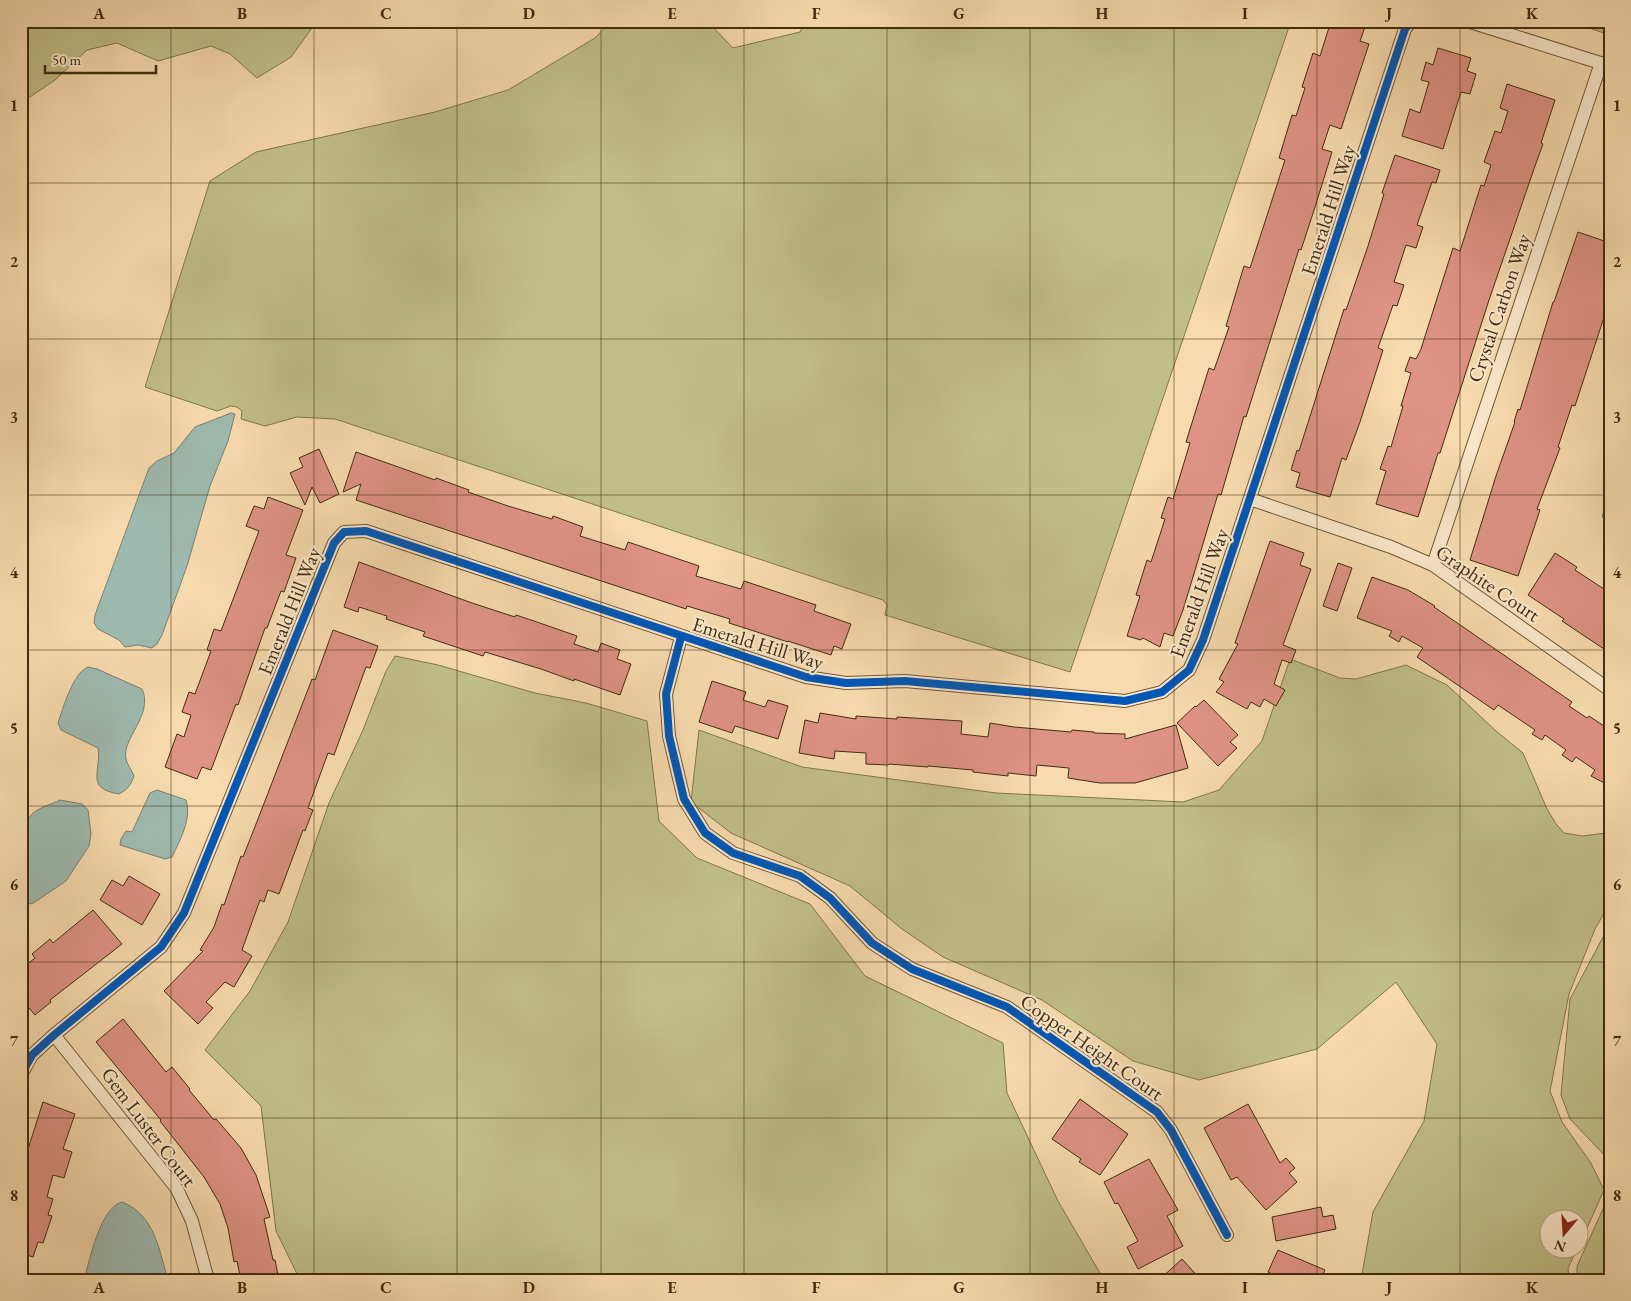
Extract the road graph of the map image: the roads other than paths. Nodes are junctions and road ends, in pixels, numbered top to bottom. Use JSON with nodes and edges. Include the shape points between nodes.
{"nodes":[{"id":1,"x":1411,"y":21,"type":"edge"},
{"id":2,"x":1468,"y":21,"type":"edge"},
{"id":3,"x":1606,"y":65,"type":"edge"},
{"id":4,"x":1250,"y":499,"type":"junction"},
{"id":5,"x":1433,"y":565,"type":"junction"},
{"id":6,"x":681,"y":637,"type":"junction"},
{"id":7,"x":1610,"y":690,"type":"edge"},
{"id":8,"x":54,"y":1035,"type":"junction"},
{"id":9,"x":21,"y":1075,"type":"edge"},
{"id":10,"x":1227,"y":1235,"type":"dead end"},
{"id":11,"x":208,"y":1280,"type":"edge"}],
"edges":[{"from":1,"to":4,"type":"street","name":"Emerald Hill Way","via":[[1405,29]]},
{"from":2,"to":3,"type":"street"},
{"from":3,"to":5,"type":"street","name":"Crystal Carbon Way"},
{"from":4,"to":5,"type":"street","name":"Graphite Court","via":[[1391,547]]},
{"from":4,"to":6,"type":"street","name":"Emerald Hill Way","via":[[1203,640],[1188,670],[1162,692],[1125,701],[905,681],[846,683],[806,677]]},
{"from":5,"to":7,"type":"street","name":"Graphite Court"},
{"from":6,"to":8,"type":"street","name":"Emerald Hill Way","via":[[366,531],[344,532],[334,544],[184,913],[161,947]]},
{"from":6,"to":10,"type":"street","name":"Copper Height Court","via":[[666,694],[669,736],[684,798],[705,833],[733,854],[800,876],[830,898],[872,943],[912,969],[1007,1007],[1157,1112],[1171,1130]]},
{"from":8,"to":9,"type":"street","name":"Emerald Hill Way","via":[[32,1055]]},
{"from":8,"to":11,"type":"street","name":"Gem Luster Court","via":[[177,1189],[192,1221]]}]}
